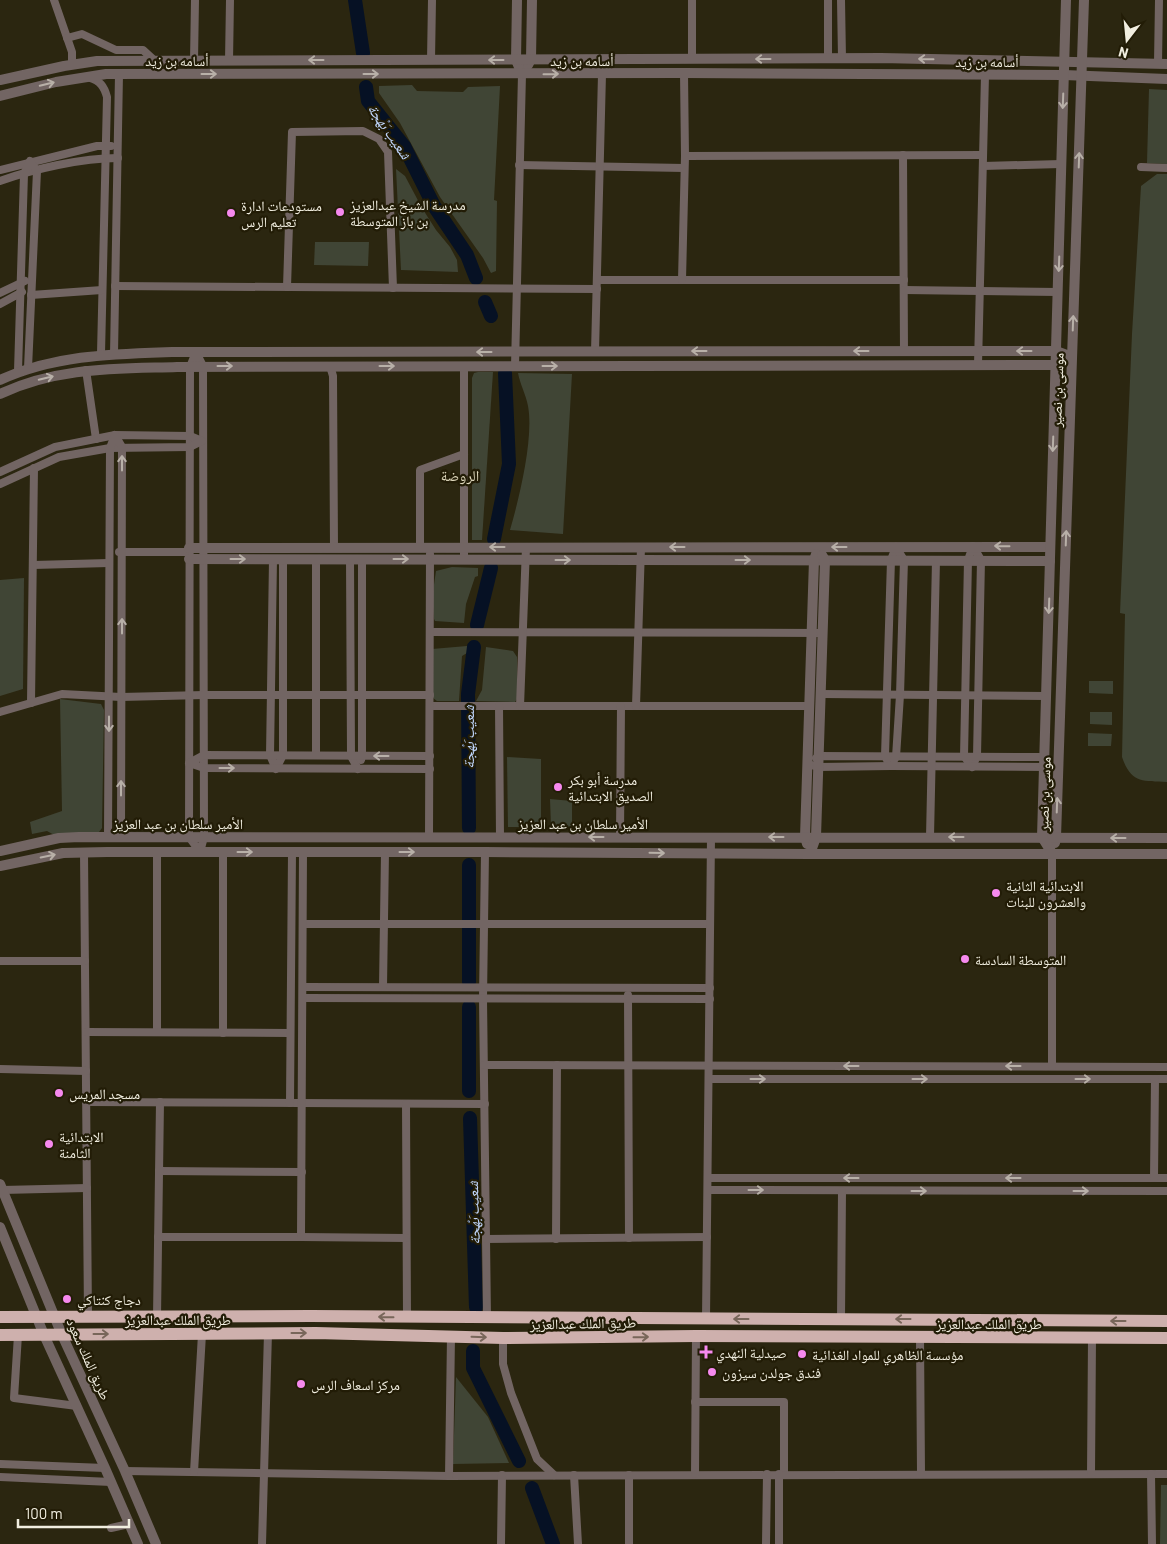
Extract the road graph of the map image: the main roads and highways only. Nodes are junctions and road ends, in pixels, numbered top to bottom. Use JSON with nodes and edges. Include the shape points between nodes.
{"nodes":[{"id":1,"x":0,"y":1317,"type":"edge"},
{"id":2,"x":1167,"y":1321,"type":"edge"},
{"id":3,"x":0,"y":1335,"type":"edge"},
{"id":4,"x":1167,"y":1338,"type":"edge"}],
"edges":[{"from":2,"to":1,"type":"highway","name":"طريق الملك عبدالعزيز","one_way":true},
{"from":3,"to":4,"type":"highway","name":"طريق الملك عبدالعزيز","one_way":true}]}
